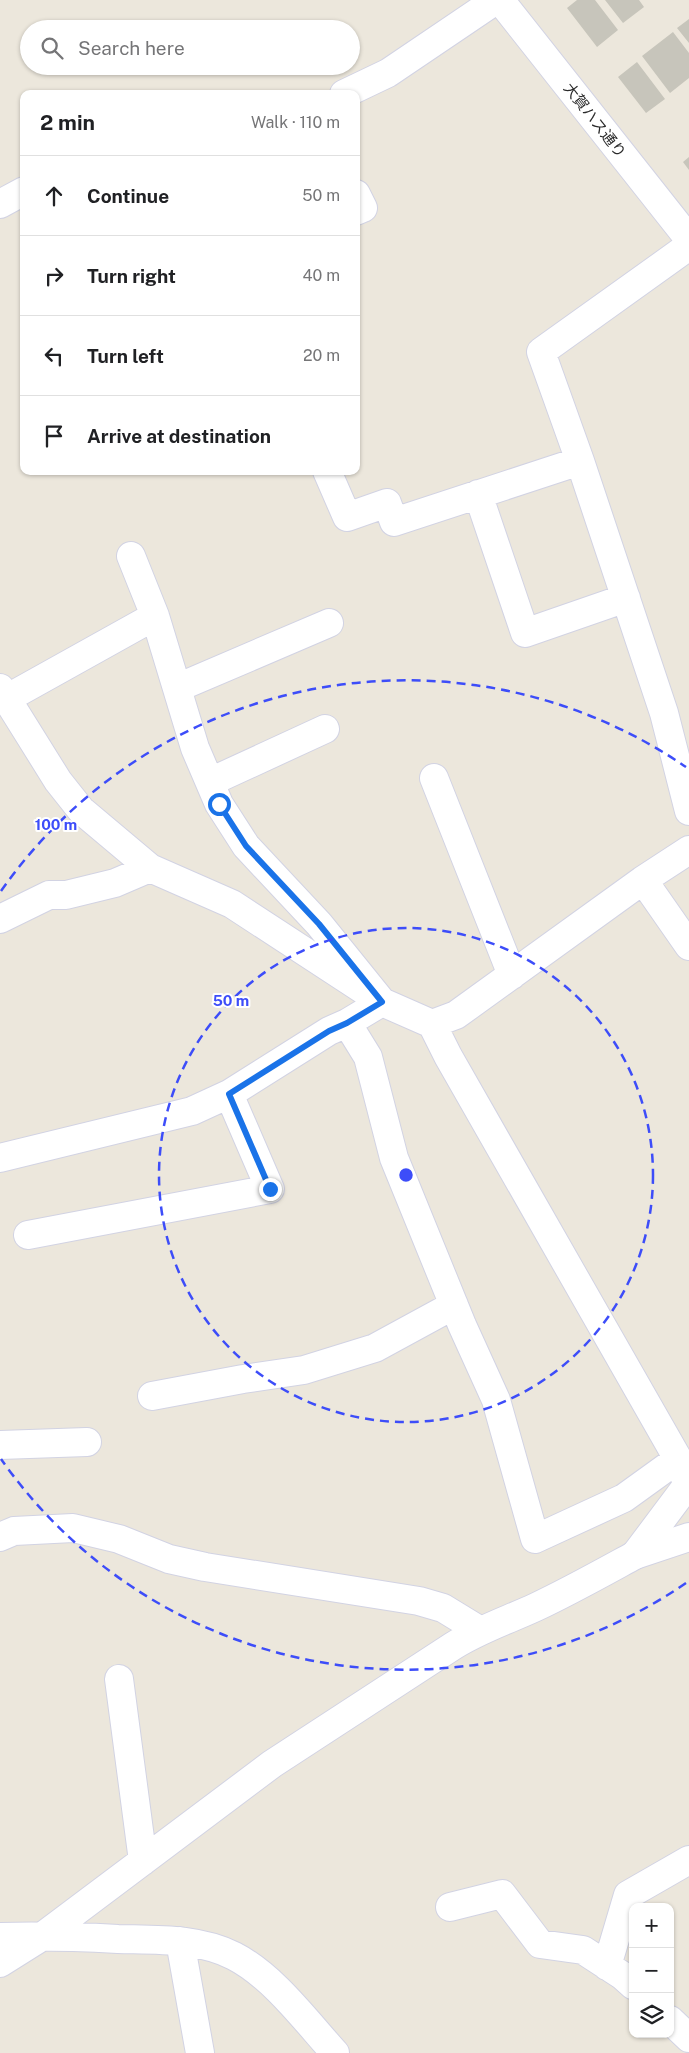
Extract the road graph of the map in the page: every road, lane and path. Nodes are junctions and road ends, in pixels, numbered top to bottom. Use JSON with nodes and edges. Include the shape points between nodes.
{"nodes":[{"id":1,"x":496,"y":0,"type":"edge"},
{"id":2,"x":500,"y":0,"type":"edge"},
{"id":3,"x":352,"y":90,"type":"edge"},
{"id":4,"x":20,"y":193,"type":"edge"},
{"id":5,"x":0,"y":204,"type":"edge"},
{"id":6,"x":689,"y":239,"type":"edge"},
{"id":7,"x":689,"y":246,"type":"edge"},
{"id":8,"x":580,"y":461,"type":"junction"},
{"id":9,"x":329,"y":475,"type":"edge"},
{"id":10,"x":478,"y":494,"type":"junction"},
{"id":11,"x":132,"y":556,"type":"dead end"},
{"id":12,"x":626,"y":598,"type":"junction"},
{"id":13,"x":155,"y":616,"type":"junction"},
{"id":14,"x":329,"y":623,"type":"dead end"},
{"id":15,"x":177,"y":688,"type":"junction"},
{"id":16,"x":3,"y":693,"type":"edge"},
{"id":17,"x":325,"y":728,"type":"dead end"},
{"id":18,"x":434,"y":778,"type":"dead end"},
{"id":19,"x":210,"y":782,"type":"junction"},
{"id":20,"x":689,"y":811,"type":"edge"},
{"id":21,"x":689,"y":850,"type":"edge"},
{"id":22,"x":150,"y":868,"type":"junction"},
{"id":23,"x":643,"y":880,"type":"junction"},
{"id":24,"x":0,"y":918,"type":"edge"},
{"id":25,"x":689,"y":946,"type":"edge"},
{"id":26,"x":512,"y":975,"type":"junction"},
{"id":27,"x":382,"y":1002,"type":"junction"},
{"id":28,"x":347,"y":1023,"type":"junction"},
{"id":29,"x":432,"y":1024,"type":"junction"},
{"id":30,"x":229,"y":1094,"type":"junction"},
{"id":31,"x":0,"y":1158,"type":"edge"},
{"id":32,"x":28,"y":1235,"type":"dead end"},
{"id":33,"x":454,"y":1305,"type":"junction"},
{"id":34,"x":152,"y":1396,"type":"dead end"},
{"id":35,"x":87,"y":1442,"type":"dead end"},
{"id":36,"x":0,"y":1445,"type":"edge"},
{"id":37,"x":686,"y":1479,"type":"edge"},
{"id":38,"x":0,"y":1537,"type":"edge"},
{"id":39,"x":689,"y":1537,"type":"edge"},
{"id":40,"x":635,"y":1555,"type":"junction"},
{"id":41,"x":479,"y":1630,"type":"junction"},
{"id":42,"x":119,"y":1679,"type":"dead end"},
{"id":43,"x":689,"y":1860,"type":"edge"},
{"id":44,"x":143,"y":1861,"type":"junction"},
{"id":45,"x":450,"y":1907,"type":"dead end"},
{"id":46,"x":43,"y":1936,"type":"junction"},
{"id":47,"x":0,"y":1937,"type":"edge"},
{"id":48,"x":180,"y":1941,"type":"junction"},
{"id":49,"x":0,"y":1963,"type":"edge"},
{"id":50,"x":607,"y":1966,"type":"junction"},
{"id":51,"x":629,"y":1982,"type":"edge"},
{"id":52,"x":674,"y":2024,"type":"edge"},
{"id":53,"x":689,"y":2038,"type":"edge"},
{"id":54,"x":200,"y":2053,"type":"edge"},
{"id":55,"x":335,"y":2053,"type":"edge"}],
"edges":[{"from":1,"to":3,"type":"street","via":[[388,73]]},
{"from":2,"to":6,"type":"street","name":"大賀ハス通り"},
{"from":4,"to":5,"type":"street"},
{"from":7,"to":8,"type":"street","via":[[541,352]]},
{"from":8,"to":10,"type":"street"},
{"from":8,"to":12,"type":"street"},
{"from":9,"to":10,"type":"street","via":[[347,517],[387,503],[394,522]]},
{"from":10,"to":12,"type":"street","via":[[525,633]]},
{"from":11,"to":13,"type":"street"},
{"from":12,"to":20,"type":"street","via":[[664,713]]},
{"from":13,"to":15,"type":"street"},
{"from":13,"to":16,"type":"street"},
{"from":14,"to":15,"type":"street"},
{"from":15,"to":19,"type":"street","via":[[195,748]]},
{"from":16,"to":22,"type":"street","via":[[58,781],[81,810]]},
{"from":17,"to":19,"type":"street"},
{"from":18,"to":26,"type":"street"},
{"from":19,"to":27,"type":"street","via":[[219,804],[246,846],[319,924]]},
{"from":21,"to":23,"type":"street"},
{"from":22,"to":24,"type":"street","via":[[115,883],[66,895],[49,895]]},
{"from":22,"to":27,"type":"street","via":[[232,904]]},
{"from":23,"to":25,"type":"street"},
{"from":23,"to":26,"type":"street"},
{"from":26,"to":29,"type":"street","via":[[456,1015]]},
{"from":27,"to":28,"type":"street"},
{"from":27,"to":29,"type":"street"},
{"from":28,"to":30,"type":"street"},
{"from":28,"to":33,"type":"street","via":[[368,1056],[394,1158]]},
{"from":29,"to":37,"type":"street"},
{"from":30,"to":31,"type":"street","via":[[192,1112]]},
{"from":30,"to":32,"type":"street","via":[[270,1189]]},
{"from":33,"to":34,"type":"street","via":[[375,1348],[304,1370]]},
{"from":33,"to":37,"type":"street","via":[[496,1400],[535,1539],[624,1498]]},
{"from":35,"to":36,"type":"street"},
{"from":37,"to":40,"type":"street"},
{"from":38,"to":41,"type":"street","via":[[14,1531],[73,1528],[119,1539],[169,1559],[206,1568],[419,1601],[443,1608]]},
{"from":39,"to":40,"type":"street"},
{"from":40,"to":41,"type":"street","via":[[568,1592],[507,1621]]},
{"from":41,"to":44,"type":"street","via":[[272,1764]]},
{"from":42,"to":44,"type":"street"},
{"from":43,"to":50,"type":"street","via":[[628,1895]]},
{"from":44,"to":46,"type":"street"},
{"from":45,"to":50,"type":"street","via":[[502,1894],[540,1944],[583,1950]]},
{"from":46,"to":47,"type":"street"},
{"from":46,"to":48,"type":"street"},
{"from":46,"to":49,"type":"street"},
{"from":48,"to":54,"type":"street"},
{"from":48,"to":55,"type":"street","via":[[214,1948],[235,1957],[268,1981]]},
{"from":50,"to":51,"type":"street"},
{"from":52,"to":53,"type":"street"}]}
